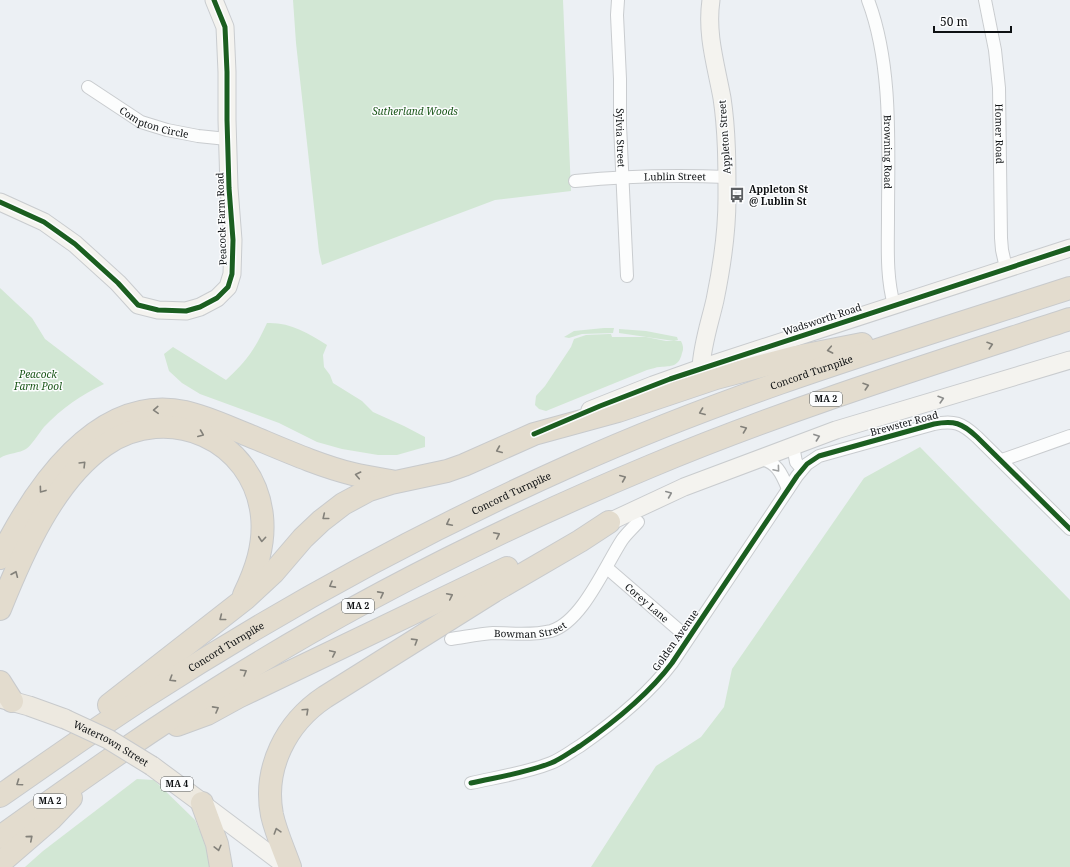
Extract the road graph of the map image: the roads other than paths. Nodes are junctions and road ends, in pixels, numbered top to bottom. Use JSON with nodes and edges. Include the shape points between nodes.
{"nodes":[{"id":1,"x":214,"y":0,"type":"edge"},
{"id":2,"x":618,"y":0,"type":"edge"},
{"id":3,"x":712,"y":0,"type":"edge"},
{"id":4,"x":868,"y":0,"type":"edge"},
{"id":5,"x":985,"y":0,"type":"edge"},
{"id":6,"x":88,"y":87,"type":"dead end"},
{"id":7,"x":227,"y":139,"type":"junction"},
{"id":8,"x":622,"y":177,"type":"junction"},
{"id":9,"x":727,"y":177,"type":"junction"},
{"id":10,"x":575,"y":181,"type":"dead end"},
{"id":11,"x":0,"y":202,"type":"edge"},
{"id":12,"x":1070,"y":248,"type":"edge"},
{"id":13,"x":1006,"y":268,"type":"junction"},
{"id":14,"x":626,"y":276,"type":"dead end"},
{"id":15,"x":1070,"y":288,"type":"edge"},
{"id":16,"x":894,"y":305,"type":"junction"},
{"id":17,"x":1070,"y":319,"type":"edge"},
{"id":18,"x":924,"y":335,"type":"junction"},
{"id":19,"x":1070,"y":360,"type":"edge"},
{"id":20,"x":701,"y":368,"type":"junction"},
{"id":21,"x":534,"y":434,"type":"junction"},
{"id":22,"x":1070,"y":436,"type":"edge"},
{"id":23,"x":793,"y":446,"type":"junction"},
{"id":24,"x":758,"y":459,"type":"junction"},
{"id":25,"x":1002,"y":460,"type":"junction"},
{"id":26,"x":802,"y":469,"type":"junction"},
{"id":27,"x":397,"y":481,"type":"junction"},
{"id":28,"x":788,"y":488,"type":"junction"},
{"id":29,"x":609,"y":522,"type":"junction"},
{"id":30,"x":638,"y":522,"type":"dead end"},
{"id":31,"x":1070,"y":530,"type":"edge"},
{"id":32,"x":0,"y":558,"type":"edge"},
{"id":33,"x":607,"y":568,"type":"junction"},
{"id":34,"x":241,"y":602,"type":"junction"},
{"id":35,"x":0,"y":610,"type":"edge"},
{"id":36,"x":688,"y":638,"type":"junction"},
{"id":37,"x":451,"y":639,"type":"dead end"},
{"id":38,"x":0,"y":682,"type":"edge"},
{"id":39,"x":6,"y":700,"type":"edge"},
{"id":40,"x":140,"y":738,"type":"junction"},
{"id":41,"x":100,"y":766,"type":"junction"},
{"id":42,"x":39,"y":769,"type":"junction"},
{"id":43,"x":471,"y":783,"type":"dead end"},
{"id":44,"x":0,"y":796,"type":"edge"},
{"id":45,"x":202,"y":803,"type":"junction"},
{"id":46,"x":0,"y":837,"type":"edge"},
{"id":47,"x":0,"y":863,"type":"edge"},
{"id":48,"x":221,"y":867,"type":"edge"},
{"id":49,"x":287,"y":867,"type":"edge"},
{"id":50,"x":290,"y":867,"type":"edge"}],
"edges":[{"from":1,"to":7,"type":"main road","name":"Peacock Farm Road","via":[[225,27]]},
{"from":2,"to":8,"type":"street","name":"Sylvia Street"},
{"from":3,"to":9,"type":"main road","name":"Appleton Street","via":[[709,32],[723,111]]},
{"from":4,"to":16,"type":"street","name":"Browning Road","via":[[880,42],[886,90],[888,273]]},
{"from":5,"to":13,"type":"street","name":"Homer Road","via":[[995,50],[999,88],[1001,238]]},
{"from":6,"to":7,"type":"street","name":"Compton Circle","via":[[141,122],[167,130]]},
{"from":7,"to":11,"type":"main road","name":"Peacock Farm Road","via":[[233,240],[232,274],[228,287],[217,298],[186,311],[158,310],[138,305],[75,244],[44,222]]},
{"from":8,"to":9,"type":"street","name":"Lublin Street"},
{"from":8,"to":10,"type":"street","name":"Lublin Street"},
{"from":8,"to":14,"type":"street","name":"Sylvia Street"},
{"from":9,"to":20,"type":"main road","name":"Appleton Street","via":[[723,256]]},
{"from":12,"to":13,"type":"main road","name":"Wadsworth Road"},
{"from":13,"to":16,"type":"main road","name":"Wadsworth Road"},
{"from":15,"to":18,"type":"highway","name":"Concord Turnpike"},
{"from":16,"to":20,"type":"main road","name":"Wadsworth Road"},
{"from":40,"to":17,"type":"highway","number":"MA 2","one_way":true,"via":[[241,674],[356,607],[575,498],[684,452],[789,412]]},
{"from":18,"to":21,"type":"highway","one_way":true,"via":[[789,358]]},
{"from":18,"to":42,"type":"highway","name":"Concord Turnpike","one_way":true,"via":[[783,382],[670,424],[579,461],[478,509],[364,567],[246,634],[144,697]]},
{"from":23,"to":19,"type":"main road","one_way":true,"via":[[848,426]]},
{"from":20,"to":21,"type":"main road","name":"Wadsworth Road","via":[[636,391]]},
{"from":21,"to":27,"type":"highway","one_way":true,"via":[[456,468]]},
{"from":22,"to":25,"type":"street"},
{"from":23,"to":24,"type":"main road"},
{"from":23,"to":26,"type":"street","via":[[796,462]]},
{"from":24,"to":28,"type":"street","one_way":true,"via":[[768,461],[778,468]]},
{"from":29,"to":24,"type":"main road","one_way":true,"via":[[674,492]]},
{"from":25,"to":26,"type":"street","name":"Brewster Road","via":[[970,430],[961,424],[949,422],[826,453],[812,459]]},
{"from":25,"to":31,"type":"street","name":"Brewster Road"},
{"from":26,"to":28,"type":"street","name":"Golden Avenue"},
{"from":27,"to":32,"type":"highway","one_way":true,"via":[[359,476],[330,467],[194,415],[168,410],[141,412],[125,416],[105,426],[70,454],[34,501]]},
{"from":27,"to":34,"type":"highway","one_way":true,"via":[[362,494],[326,516]]},
{"from":28,"to":36,"type":"street","name":"Golden Avenue"},
{"from":40,"to":29,"type":"highway","one_way":true,"via":[[207,714],[577,534]]},
{"from":50,"to":29,"type":"highway","one_way":true,"via":[[275,826],[271,787],[278,754],[299,718],[325,697]]},
{"from":30,"to":33,"type":"street","via":[[623,538]]},
{"from":33,"to":36,"type":"street","name":"Corey Lane"},
{"from":33,"to":37,"type":"street","name":"Bowman Street","via":[[572,618],[560,627],[529,634],[492,633]]},
{"from":35,"to":34,"type":"highway","one_way":true,"via":[[34,535],[58,494],[77,470],[100,449],[124,435],[141,429],[164,426],[194,431],[217,442],[231,453],[253,482],[262,512],[262,540],[259,560]]},
{"from":34,"to":42,"type":"highway","one_way":true,"via":[[85,724]]},
{"from":36,"to":43,"type":"street","name":"Golden Avenue","via":[[668,668],[649,689],[600,731],[564,756],[545,765]]},
{"from":38,"to":39,"type":"highway"},
{"from":39,"to":45,"type":"main road","name":"Watertown Street","number":"MA 4","bridge":true,"via":[[65,719],[108,739],[152,766]]},
{"from":40,"to":41,"type":"highway","number":"MA 2"},
{"from":41,"to":46,"type":"highway","number":"MA 2"},
{"from":47,"to":41,"type":"highway","one_way":true,"via":[[51,819]]},
{"from":42,"to":44,"type":"highway","name":"Concord Turnpike","one_way":true},
{"from":45,"to":48,"type":"highway","one_way":true,"via":[[217,844]]},
{"from":45,"to":49,"type":"main road","name":"Watertown Street"}]}
